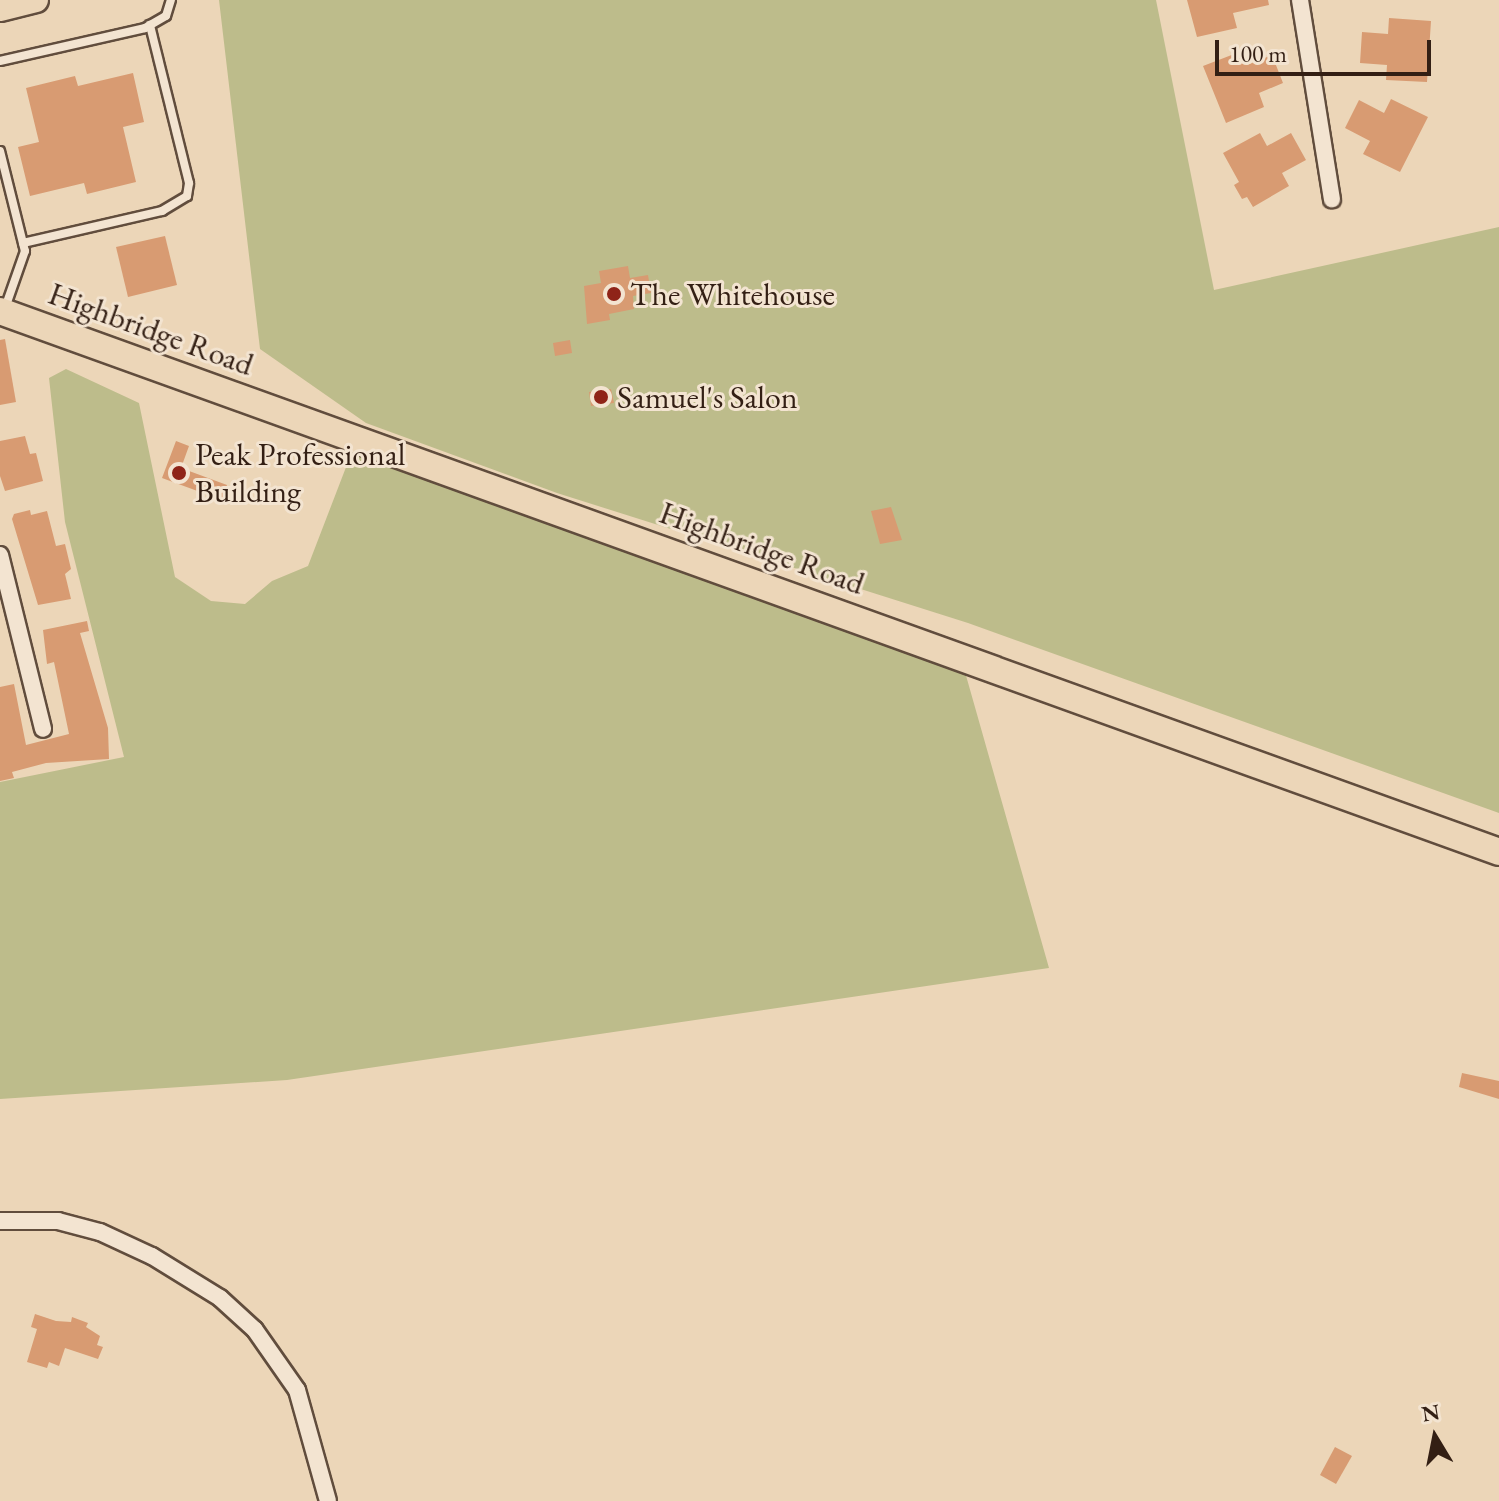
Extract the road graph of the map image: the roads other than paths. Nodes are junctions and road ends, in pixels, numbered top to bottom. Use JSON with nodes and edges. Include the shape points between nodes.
{"nodes":[{"id":1,"x":36,"y":0,"type":"edge"},
{"id":2,"x":171,"y":0,"type":"edge"},
{"id":3,"x":1300,"y":0,"type":"edge"},
{"id":4,"x":0,"y":9,"type":"edge"},
{"id":5,"x":150,"y":25,"type":"junction"},
{"id":6,"x":0,"y":61,"type":"edge"},
{"id":7,"x":0,"y":151,"type":"edge"},
{"id":8,"x":1332,"y":199,"type":"dead end"},
{"id":9,"x":23,"y":243,"type":"junction"},
{"id":10,"x":2,"y":312,"type":"edge"},
{"id":11,"x":0,"y":555,"type":"edge"},
{"id":12,"x":43,"y":729,"type":"dead end"},
{"id":13,"x":1499,"y":852,"type":"edge"},
{"id":14,"x":0,"y":1221,"type":"edge"},
{"id":15,"x":328,"y":1501,"type":"edge"}],
"edges":[{"from":1,"to":4,"type":"main road"},
{"from":2,"to":5,"type":"lane","via":[[166,16]]},
{"from":3,"to":8,"type":"street"},
{"from":5,"to":6,"type":"lane"},
{"from":5,"to":9,"type":"lane","via":[[189,183],[187,196],[162,211]]},
{"from":7,"to":9,"type":"lane"},
{"from":9,"to":10,"type":"lane","via":[[25,251]]},
{"from":10,"to":13,"type":"highway","name":"Highbridge Road"},
{"from":11,"to":12,"type":"street"},
{"from":14,"to":15,"type":"street","via":[[58,1221],[100,1232],[152,1256],[220,1298],[255,1330],[297,1390]]}]}
